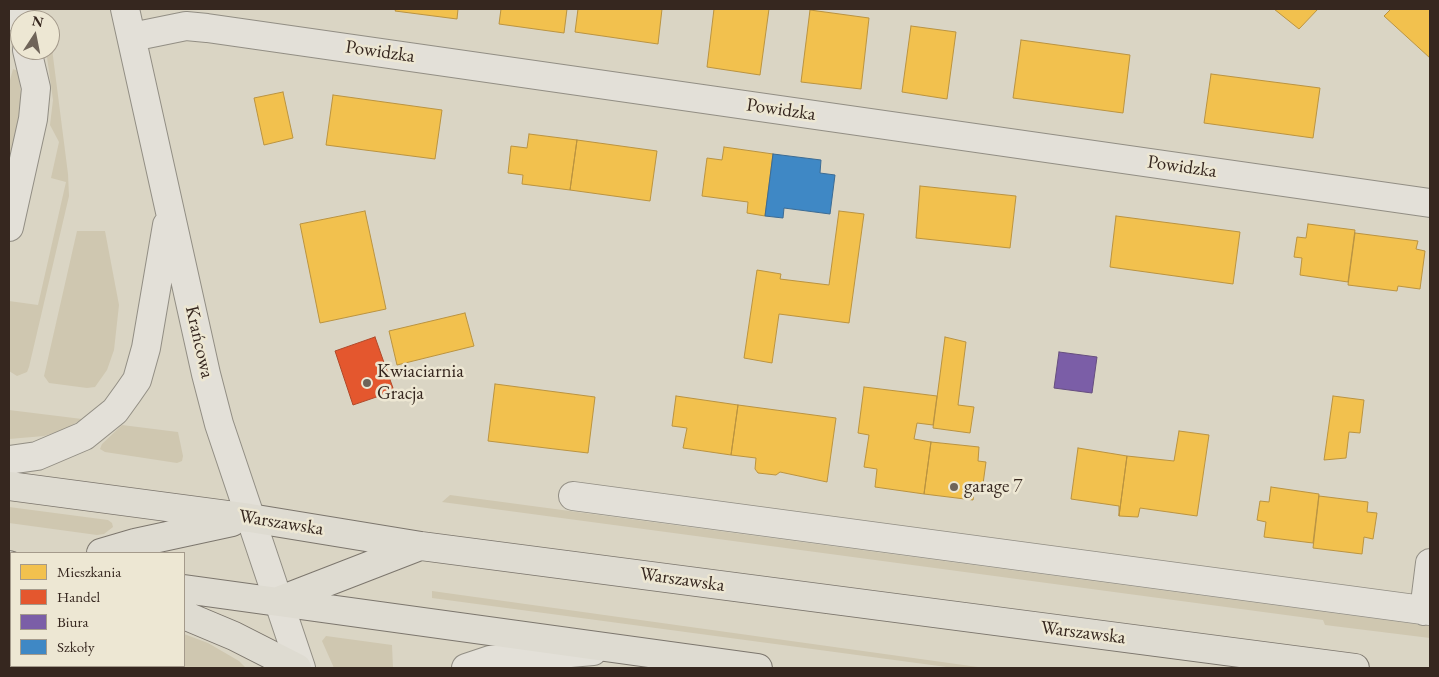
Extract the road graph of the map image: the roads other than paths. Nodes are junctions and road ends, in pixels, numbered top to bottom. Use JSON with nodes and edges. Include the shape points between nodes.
{"nodes":[{"id":1,"x":125,"y":9,"type":"edge"},
{"id":2,"x":132,"y":37,"type":"junction"},
{"id":3,"x":29,"y":60,"type":"edge"},
{"id":4,"x":1430,"y":203,"type":"edge"},
{"id":5,"x":169,"y":211,"type":"junction"},
{"id":6,"x":9,"y":227,"type":"edge"},
{"id":7,"x":9,"y":460,"type":"edge"},
{"id":8,"x":9,"y":486,"type":"edge"},
{"id":9,"x":573,"y":496,"type":"dead end"},
{"id":10,"x":112,"y":499,"type":"junction"},
{"id":11,"x":250,"y":518,"type":"junction"},
{"id":12,"x":135,"y":543,"type":"junction"},
{"id":13,"x":421,"y":546,"type":"junction"},
{"id":14,"x":104,"y":552,"type":"edge"},
{"id":15,"x":1430,"y":563,"type":"edge"},
{"id":16,"x":185,"y":589,"type":"edge"},
{"id":17,"x":277,"y":602,"type":"junction"},
{"id":18,"x":1427,"y":611,"type":"edge"},
{"id":19,"x":185,"y":614,"type":"edge"},
{"id":20,"x":613,"y":649,"type":"junction"},
{"id":21,"x":297,"y":668,"type":"edge"},
{"id":22,"x":301,"y":668,"type":"edge"},
{"id":23,"x":466,"y":668,"type":"edge"},
{"id":24,"x":758,"y":668,"type":"edge"},
{"id":25,"x":1356,"y":668,"type":"edge"}],
"edges":[{"from":1,"to":2,"type":"street","name":"Krańcowa"},
{"from":2,"to":4,"type":"street","name":"Powidzka","via":[[181,27],[207,28]]},
{"from":2,"to":5,"type":"street","name":"Krańcowa"},
{"from":3,"to":6,"type":"street","via":[[36,88]]},
{"from":5,"to":7,"type":"street","via":[[151,324],[137,380],[115,410],[84,436],[37,456]]},
{"from":5,"to":11,"type":"street","name":"Krańcowa","via":[[206,374]]},
{"from":8,"to":10,"type":"main road","name":"Warszawska"},
{"from":9,"to":18,"type":"street"},
{"from":10,"to":11,"type":"main road","name":"Warszawska"},
{"from":10,"to":12,"type":"main road","via":[[134,517]]},
{"from":11,"to":12,"type":"main road"},
{"from":11,"to":13,"type":"main road","name":"Warszawska"},
{"from":11,"to":17,"type":"street","name":"Krańcowa"},
{"from":12,"to":14,"type":"main road"},
{"from":13,"to":17,"type":"main road"},
{"from":13,"to":25,"type":"main road","name":"Warszawska"},
{"from":15,"to":18,"type":"street"},
{"from":16,"to":17,"type":"main road"},
{"from":17,"to":20,"type":"main road"},
{"from":17,"to":22,"type":"street","name":"Krańcowa"},
{"from":19,"to":21,"type":"main road"},
{"from":20,"to":23,"type":"street","via":[[490,660]]},
{"from":20,"to":24,"type":"main road"}]}
